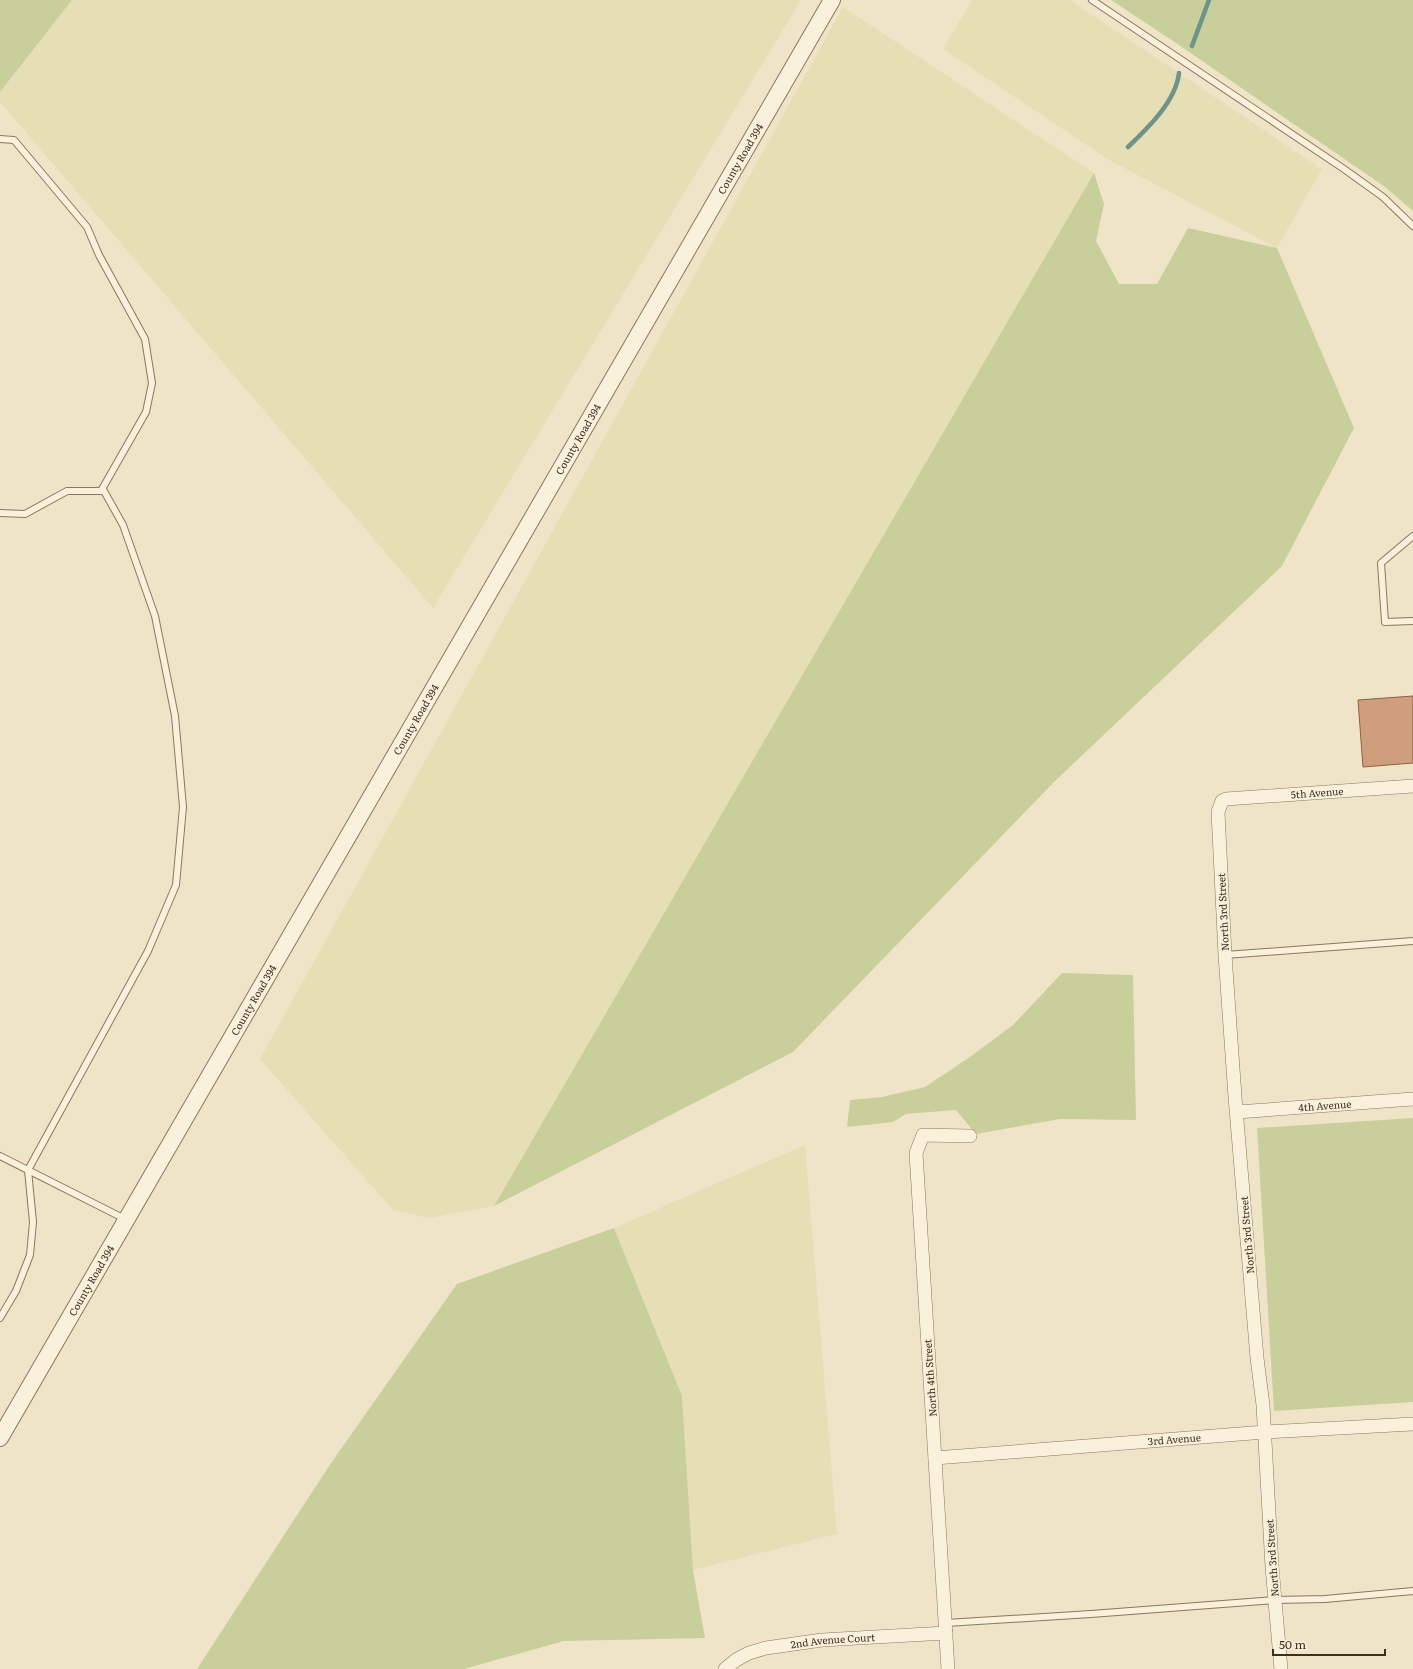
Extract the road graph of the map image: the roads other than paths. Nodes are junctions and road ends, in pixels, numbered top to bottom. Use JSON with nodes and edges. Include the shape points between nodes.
{"nodes":[{"id":1,"x":832,"y":0,"type":"edge"},
{"id":2,"x":1092,"y":0,"type":"edge"},
{"id":3,"x":0,"y":139,"type":"edge"},
{"id":4,"x":1413,"y":226,"type":"edge"},
{"id":5,"x":101,"y":491,"type":"junction"},
{"id":6,"x":0,"y":513,"type":"edge"},
{"id":7,"x":1413,"y":536,"type":"edge"},
{"id":8,"x":1413,"y":621,"type":"edge"},
{"id":9,"x":1413,"y":786,"type":"edge"},
{"id":10,"x":1222,"y":801,"type":"joint"},
{"id":11,"x":1413,"y":941,"type":"edge"},
{"id":12,"x":1225,"y":955,"type":"junction"},
{"id":13,"x":1413,"y":1099,"type":"edge"},
{"id":14,"x":1237,"y":1112,"type":"junction"},
{"id":15,"x":970,"y":1136,"type":"dead end"},
{"id":16,"x":0,"y":1156,"type":"edge"},
{"id":17,"x":28,"y":1170,"type":"junction"},
{"id":18,"x":126,"y":1220,"type":"junction"},
{"id":19,"x":0,"y":1318,"type":"edge"},
{"id":20,"x":1413,"y":1424,"type":"edge"},
{"id":21,"x":1265,"y":1432,"type":"junction"},
{"id":22,"x":0,"y":1438,"type":"edge"},
{"id":23,"x":935,"y":1458,"type":"junction"},
{"id":24,"x":1413,"y":1591,"type":"edge"},
{"id":25,"x":1275,"y":1600,"type":"junction"},
{"id":26,"x":946,"y":1628,"type":"junction"},
{"id":27,"x":725,"y":1669,"type":"edge"},
{"id":28,"x":948,"y":1669,"type":"edge"},
{"id":29,"x":1281,"y":1669,"type":"edge"}],
"edges":[{"from":1,"to":18,"type":"street","name":"County Road 394"},
{"from":2,"to":4,"type":"lane","via":[[1344,169],[1383,197]]},
{"from":3,"to":5,"type":"lane","via":[[14,140],[87,227],[99,255],[145,339],[152,382],[146,412]]},
{"from":5,"to":6,"type":"lane","via":[[67,491],[25,514]]},
{"from":5,"to":17,"type":"lane","via":[[104,491],[123,525],[155,616],[175,716],[183,806],[176,885],[148,951]]},
{"from":7,"to":8,"type":"lane","via":[[1381,563],[1385,622]]},
{"from":9,"to":10,"type":"street","name":"5th Avenue"},
{"from":10,"to":12,"type":"street","name":"North 3rd Street","via":[[1218,812]]},
{"from":11,"to":12,"type":"lane"},
{"from":12,"to":14,"type":"street","name":"North 3rd Street"},
{"from":13,"to":14,"type":"street","name":"4th Avenue"},
{"from":14,"to":21,"type":"street","name":"North 3rd Street"},
{"from":15,"to":23,"type":"street","name":"North 4th Street","via":[[923,1135],[916,1153]]},
{"from":16,"to":17,"type":"lane"},
{"from":17,"to":18,"type":"lane"},
{"from":17,"to":19,"type":"lane","via":[[33,1222],[30,1254],[16,1291]]},
{"from":18,"to":22,"type":"street","name":"County Road 394"},
{"from":20,"to":21,"type":"street","name":"3rd Avenue"},
{"from":21,"to":23,"type":"street","name":"3rd Avenue"},
{"from":21,"to":25,"type":"street","name":"North 3rd Street"},
{"from":23,"to":26,"type":"street","name":"North 4th Street"},
{"from":24,"to":25,"type":"lane","via":[[1325,1599]]},
{"from":25,"to":26,"type":"lane"},
{"from":25,"to":29,"type":"street","name":"North 3rd Street"},
{"from":26,"to":27,"type":"street","name":"2nd Avenue Court","via":[[766,1648],[749,1653]]},
{"from":26,"to":28,"type":"street","name":"North 4th Street"}]}
